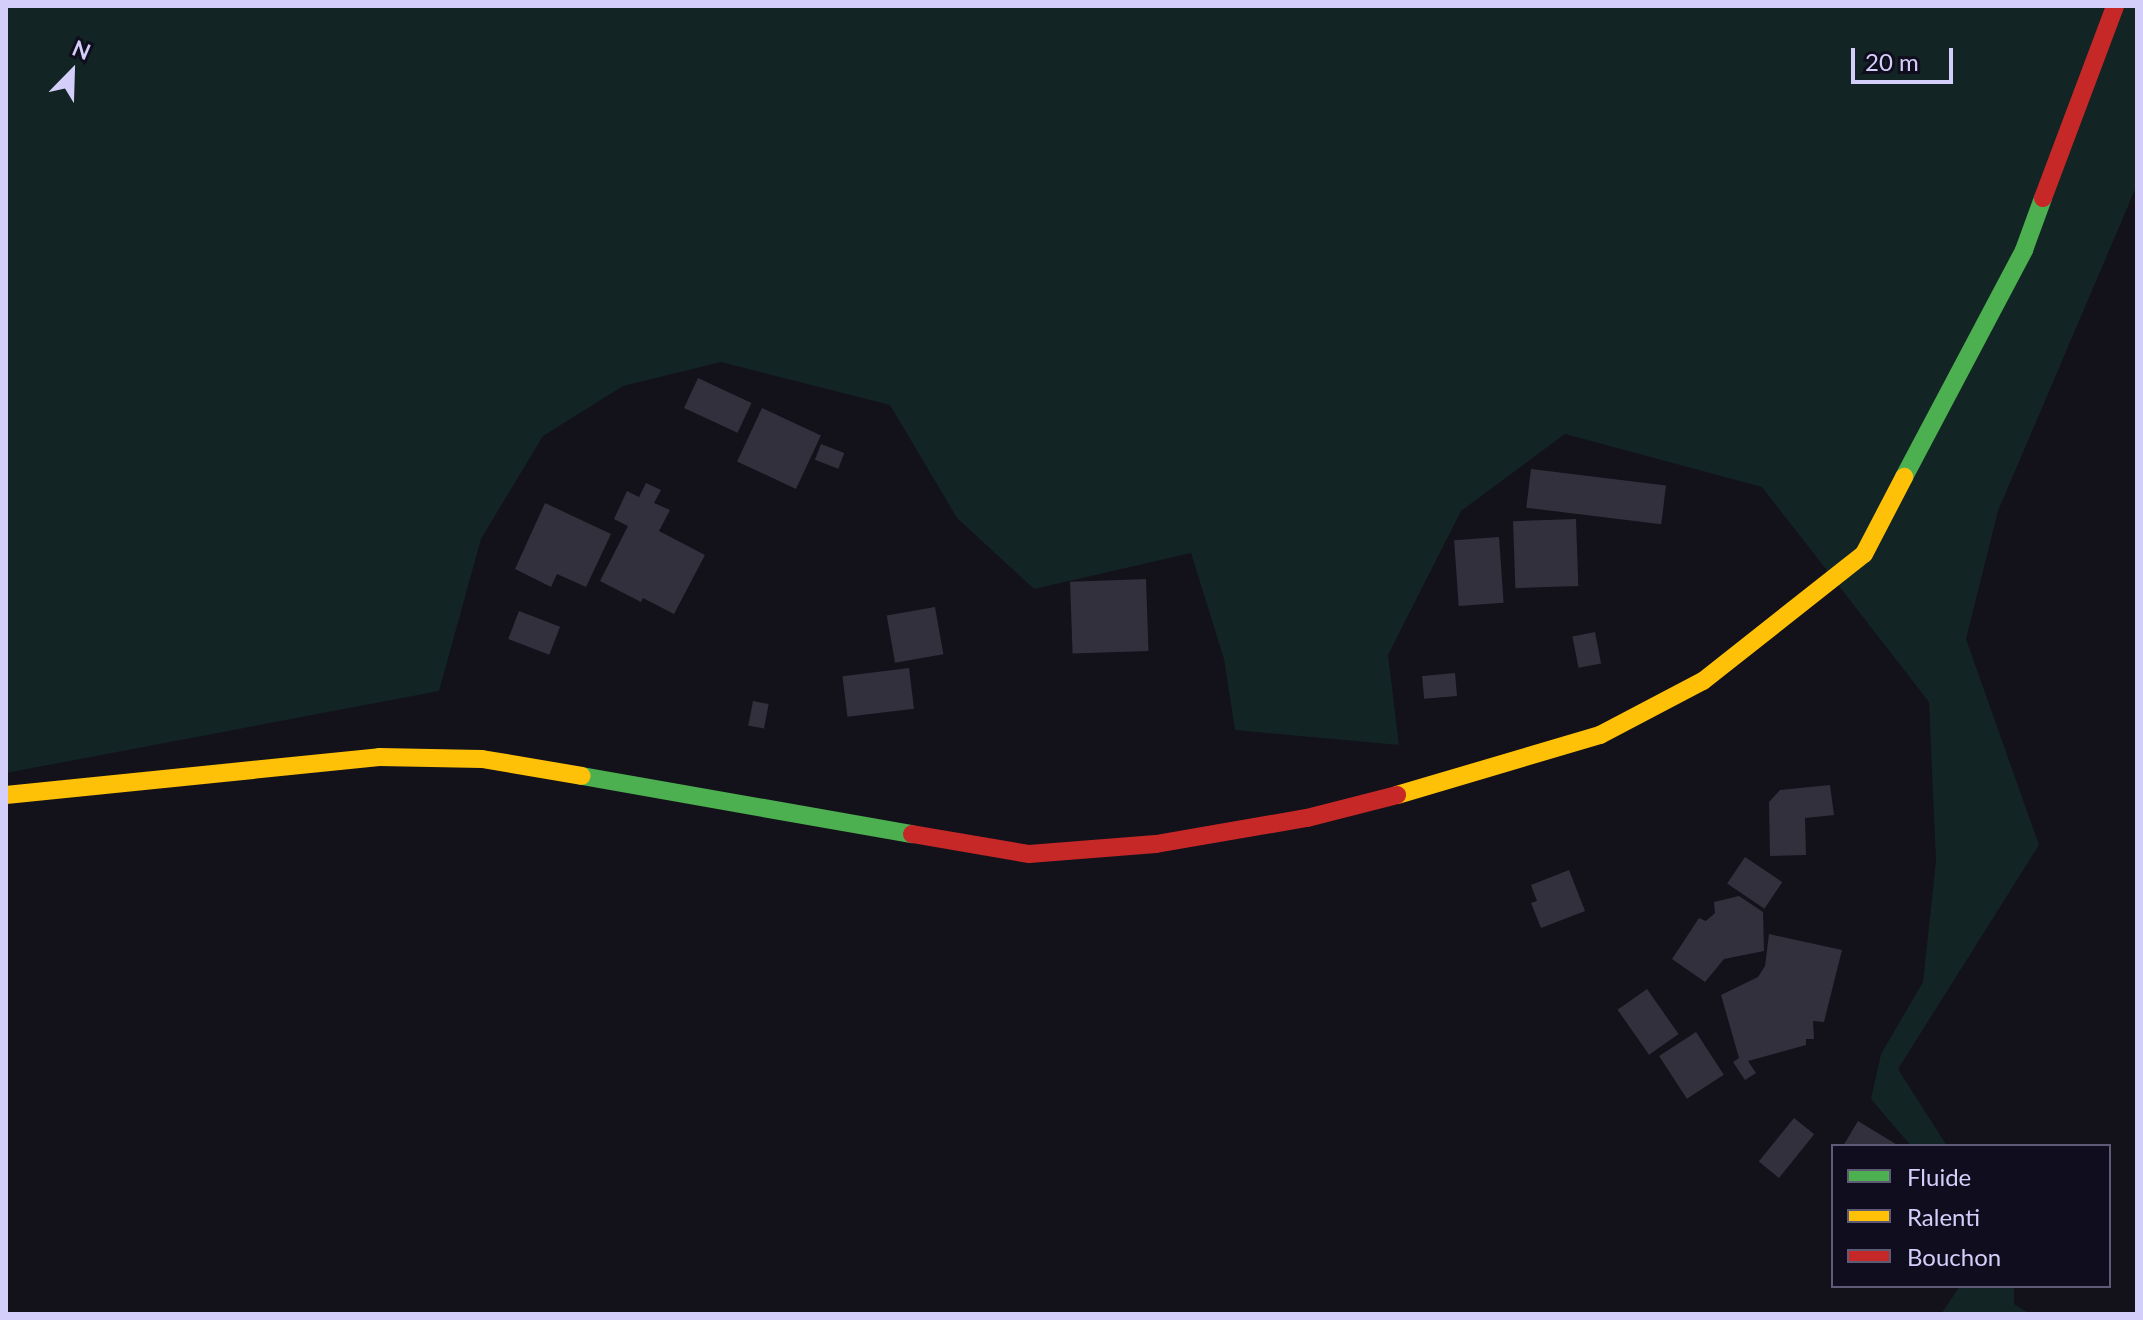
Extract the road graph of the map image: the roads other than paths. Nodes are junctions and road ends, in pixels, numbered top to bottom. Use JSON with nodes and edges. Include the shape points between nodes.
{"nodes":[{"id":1,"x":2115,"y":6,"type":"edge"},
{"id":2,"x":6,"y":795,"type":"edge"}],
"edges":[{"from":1,"to":2,"type":"street","via":[[2024,250],[1864,554],[1703,681],[1600,735],[1307,818],[1156,844],[1029,854],[482,759],[379,757]]}]}
